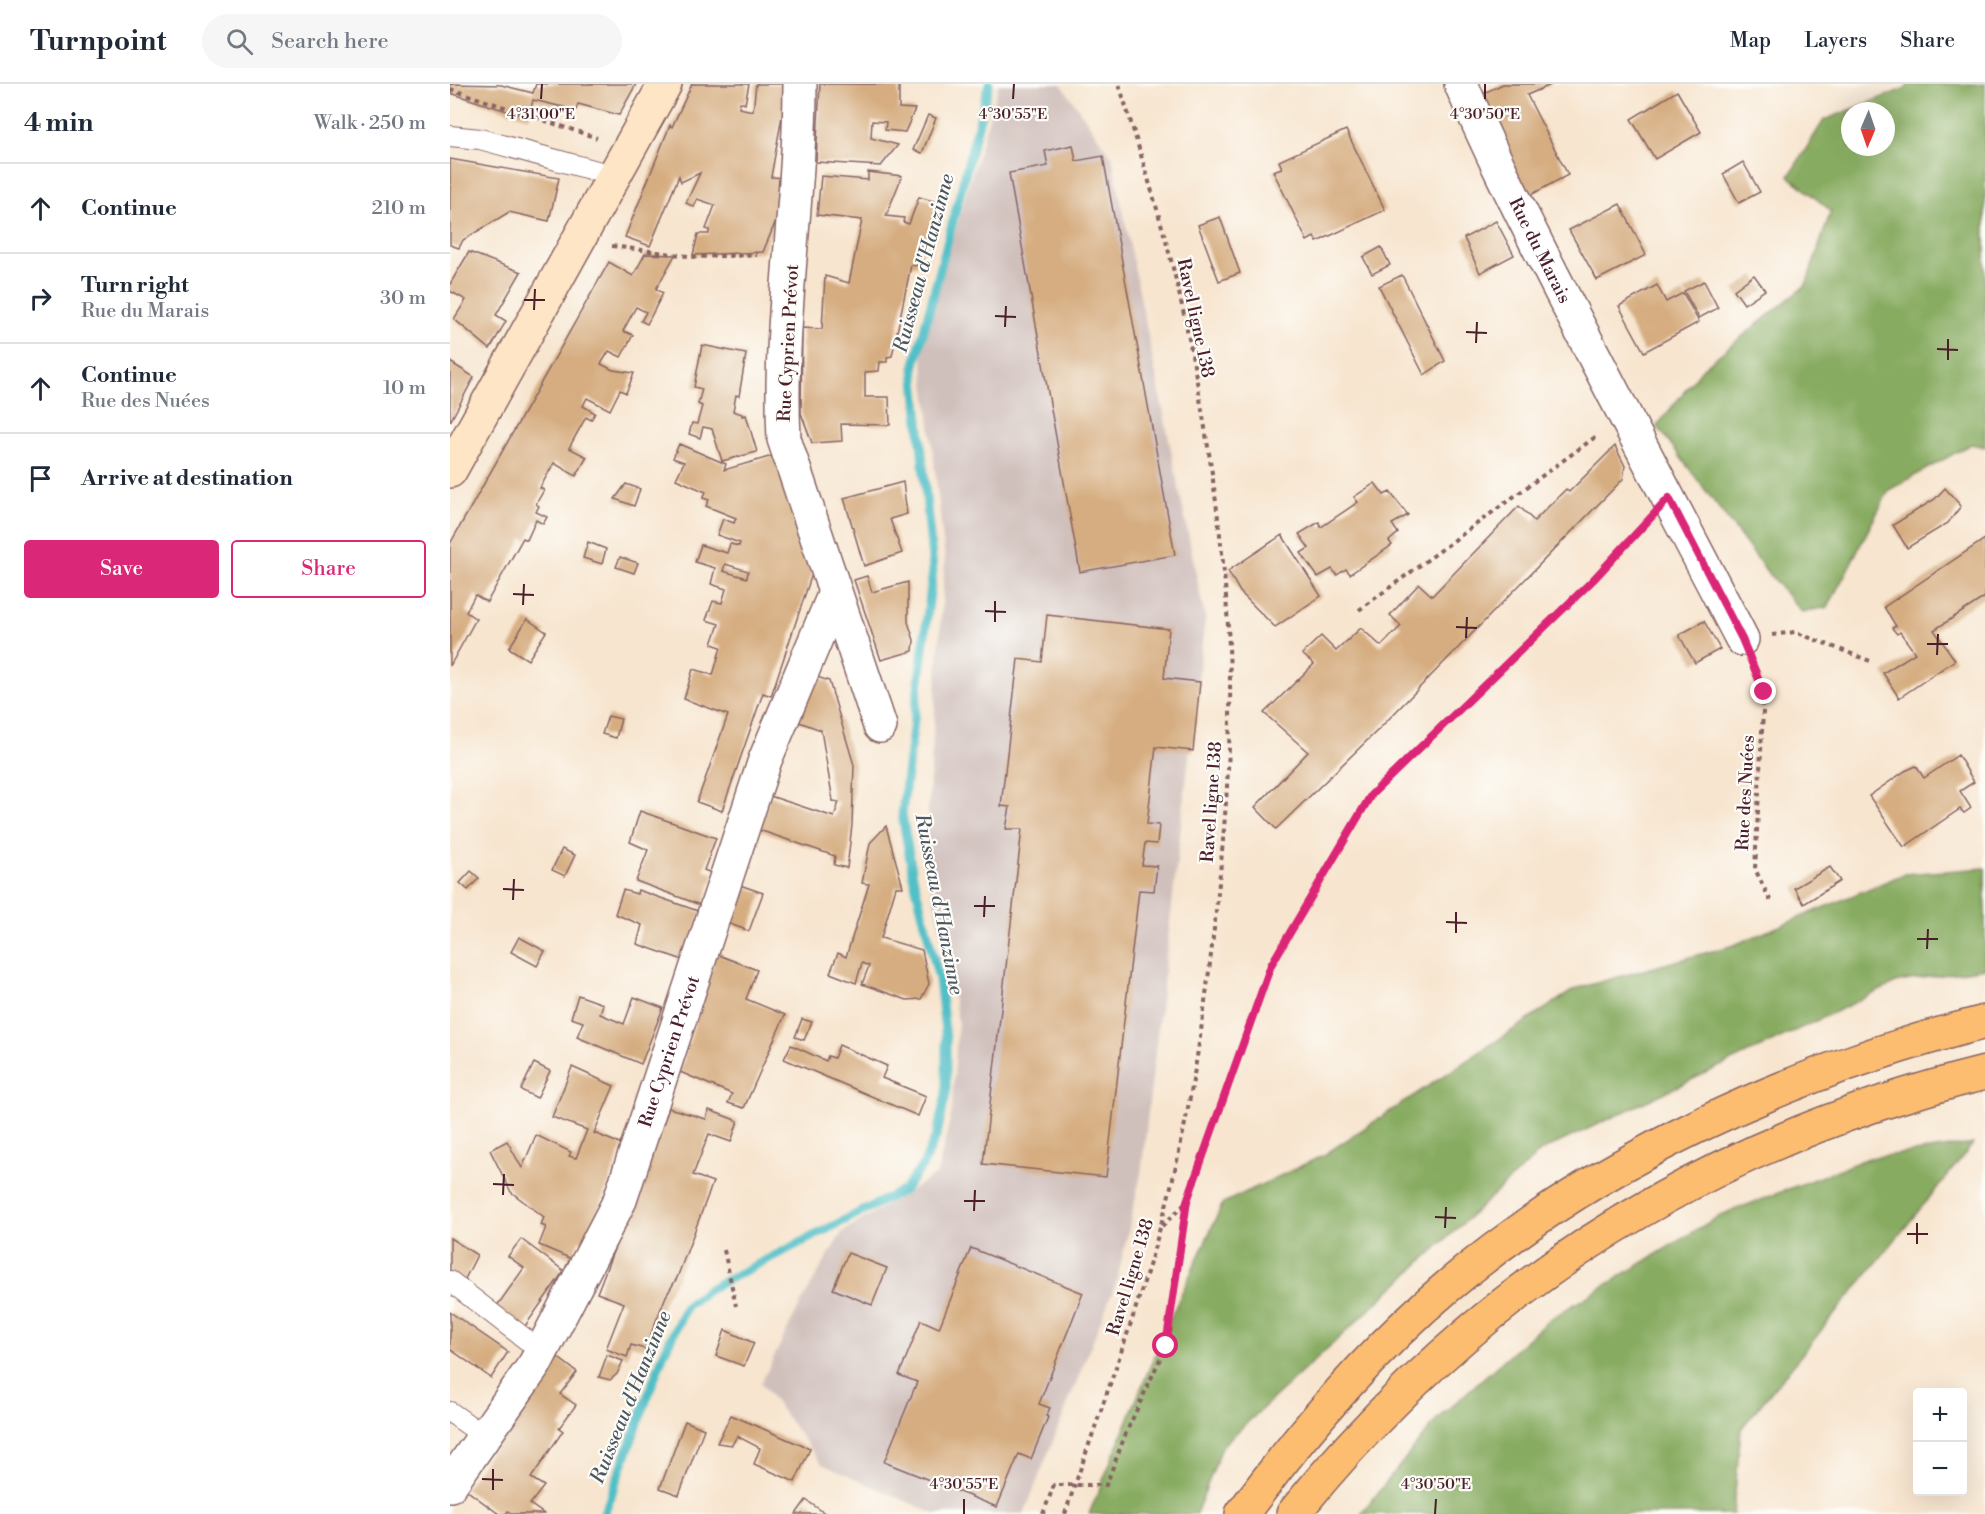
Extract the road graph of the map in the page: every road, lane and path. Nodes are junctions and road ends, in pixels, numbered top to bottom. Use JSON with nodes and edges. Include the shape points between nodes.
{"nodes":[{"id":1,"x":665,"y":84,"type":"edge"},
{"id":2,"x":800,"y":84,"type":"edge"},
{"id":3,"x":1119,"y":84,"type":"edge"},
{"id":4,"x":1461,"y":84,"type":"edge"},
{"id":5,"x":450,"y":89,"type":"edge"},
{"id":6,"x":450,"y":136,"type":"edge"},
{"id":7,"x":623,"y":162,"type":"junction"},
{"id":8,"x":579,"y":241,"type":"junction"},
{"id":9,"x":792,"y":255,"type":"junction"},
{"id":10,"x":1623,"y":416,"type":"junction"},
{"id":11,"x":450,"y":471,"type":"edge"},
{"id":12,"x":1669,"y":498,"type":"junction"},
{"id":13,"x":835,"y":593,"type":"junction"},
{"id":14,"x":1359,"y":610,"type":"dead end"},
{"id":15,"x":1742,"y":639,"type":"junction"},
{"id":16,"x":1870,"y":661,"type":"dead end"},
{"id":17,"x":880,"y":726,"type":"dead end"},
{"id":18,"x":1772,"y":904,"type":"dead end"},
{"id":19,"x":1985,"y":1022,"type":"edge"},
{"id":20,"x":1985,"y":1072,"type":"edge"},
{"id":21,"x":1187,"y":1201,"type":"junction"},
{"id":22,"x":1160,"y":1227,"type":"junction"},
{"id":23,"x":724,"y":1250,"type":"dead end"},
{"id":24,"x":450,"y":1281,"type":"edge"},
{"id":25,"x":736,"y":1306,"type":"dead end"},
{"id":26,"x":542,"y":1351,"type":"junction"},
{"id":27,"x":450,"y":1412,"type":"edge"},
{"id":28,"x":484,"y":1436,"type":"junction"},
{"id":29,"x":450,"y":1485,"type":"edge"},
{"id":30,"x":1075,"y":1485,"type":"junction"},
{"id":31,"x":1043,"y":1514,"type":"edge"},
{"id":32,"x":1065,"y":1514,"type":"edge"},
{"id":33,"x":1242,"y":1514,"type":"edge"},
{"id":34,"x":1293,"y":1514,"type":"edge"}],
"edges":[{"from":1,"to":7,"type":"main road"},
{"from":2,"to":9,"type":"street","name":"Rue Cyprien Prévot"},
{"from":3,"to":22,"type":"path","name":"Ravel ligne 138","via":[[1160,219],[1189,338],[1226,597],[1230,716],[1224,844],[1206,1005],[1185,1124]]},
{"from":4,"to":10,"type":"street","name":"Rue du Marais","via":[[1486,143]]},
{"from":5,"to":7,"type":"path"},
{"from":6,"to":7,"type":"lane"},
{"from":7,"to":8,"type":"main road"},
{"from":8,"to":9,"type":"path","via":[[694,257]]},
{"from":8,"to":11,"type":"main road"},
{"from":9,"to":13,"type":"street","name":"Rue Cyprien Prévot","via":[[782,395],[784,439]]},
{"from":10,"to":12,"type":"street","name":"Rue du Marais"},
{"from":10,"to":14,"type":"path"},
{"from":12,"to":15,"type":"street","name":"Rue du Marais"},
{"from":12,"to":21,"type":"path","via":[[1593,580],[1371,795],[1271,965]]},
{"from":13,"to":17,"type":"street","name":"Rue Cyprien Prévot"},
{"from":13,"to":26,"type":"street","name":"Rue Cyprien Prévot","via":[[765,760],[621,1200]]},
{"from":15,"to":16,"type":"path","via":[[1795,632]]},
{"from":15,"to":18,"type":"path","name":"Rue des Nuées","via":[[1764,692],[1755,868]]},
{"from":19,"to":33,"type":"main road","via":[[1878,1053],[1727,1113],[1600,1179],[1522,1230],[1446,1288],[1344,1387]]},
{"from":20,"to":34,"type":"main road","via":[[1861,1109],[1775,1144],[1705,1176],[1619,1223],[1541,1274],[1432,1362],[1372,1423]]},
{"from":21,"to":22,"type":"path"},
{"from":21,"to":30,"type":"path","via":[[1166,1346],[1106,1485]]},
{"from":22,"to":30,"type":"path","name":"Ravel ligne 138"},
{"from":23,"to":25,"type":"path"},
{"from":24,"to":26,"type":"lane"},
{"from":26,"to":28,"type":"street","name":"Rue Cyprien Prévot"},
{"from":27,"to":28,"type":"lane"},
{"from":28,"to":29,"type":"street","name":"Rue Cyprien Prévot"},
{"from":30,"to":31,"type":"path","via":[[1054,1485]]},
{"from":30,"to":32,"type":"path","name":"Ravel ligne 138"}]}
